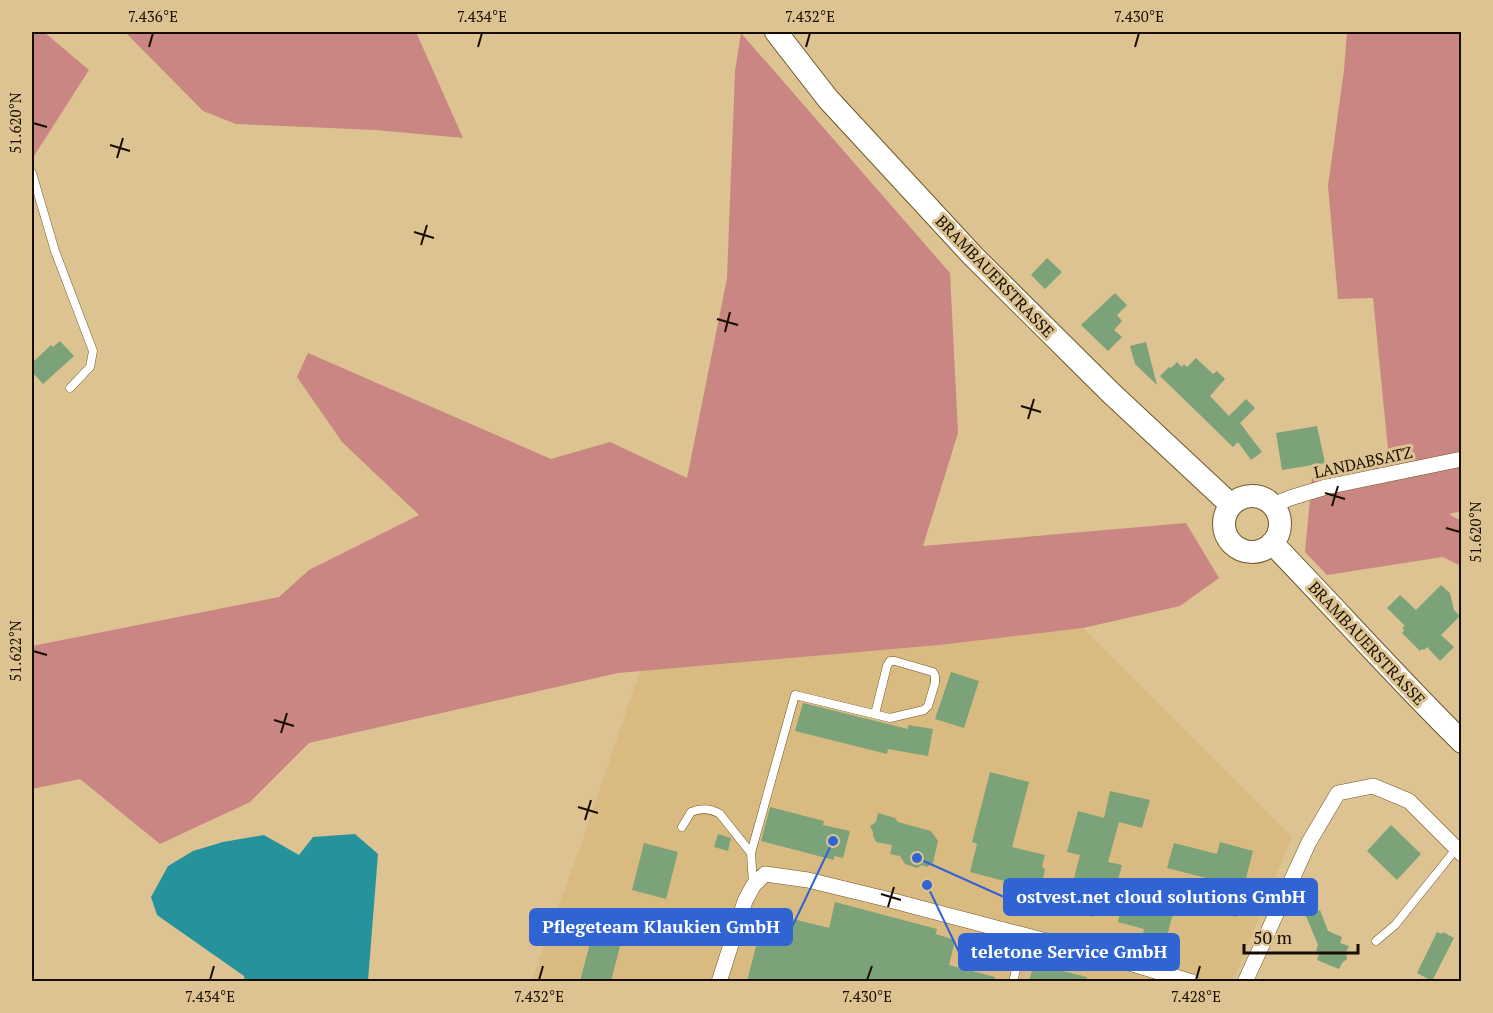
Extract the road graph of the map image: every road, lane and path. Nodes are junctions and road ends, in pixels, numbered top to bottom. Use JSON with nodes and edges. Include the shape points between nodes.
{"nodes":[{"id":1,"x":776,"y":32,"type":"edge"},
{"id":2,"x":32,"y":172,"type":"edge"},
{"id":3,"x":70,"y":388,"type":"dead end"},
{"id":4,"x":1461,"y":459,"type":"edge"},
{"id":5,"x":1231,"y":505,"type":"junction"},
{"id":6,"x":1273,"y":505,"type":"junction"},
{"id":7,"x":1272,"y":543,"type":"junction"},
{"id":8,"x":875,"y":714,"type":"junction"},
{"id":9,"x":1461,"y":742,"type":"edge"},
{"id":10,"x":682,"y":827,"type":"dead end"},
{"id":11,"x":1459,"y":852,"type":"edge"},
{"id":12,"x":751,"y":853,"type":"junction"},
{"id":13,"x":753,"y":886,"type":"junction"},
{"id":14,"x":1024,"y":936,"type":"junction"},
{"id":15,"x":1376,"y":941,"type":"dead end"},
{"id":16,"x":719,"y":981,"type":"edge"},
{"id":17,"x":1013,"y":981,"type":"edge"},
{"id":18,"x":1192,"y":981,"type":"edge"},
{"id":19,"x":1245,"y":981,"type":"edge"}],
"edges":[{"from":1,"to":5,"type":"main road","name":"BRAMBAUERSTRASSE","via":[[828,99],[973,256]]},
{"from":2,"to":3,"type":"lane","via":[[55,251],[93,351],[90,367]]},
{"from":4,"to":6,"type":"street","name":"LANDABSATZ","via":[[1326,487]]},
{"from":5,"to":6,"type":"main road","via":[[1252,495]]},
{"from":5,"to":7,"type":"main road","via":[[1224,530],[1235,546],[1258,551]]},
{"from":6,"to":7,"type":"main road","via":[[1280,525]]},
{"from":7,"to":9,"type":"main road","name":"BRAMBAUERSTRASSE"},
{"from":8,"to":8,"type":"lane","via":[[890,718],[924,710],[935,683],[933,672],[890,662]]},
{"from":8,"to":12,"type":"lane","via":[[795,695]]},
{"from":10,"to":12,"type":"lane","via":[[691,813],[713,810]]},
{"from":11,"to":15,"type":"lane"},
{"from":11,"to":19,"type":"street","via":[[1409,801],[1373,786],[1338,793],[1309,842]]},
{"from":12,"to":13,"type":"lane"},
{"from":13,"to":14,"type":"street","via":[[765,874],[808,880]]},
{"from":13,"to":16,"type":"street"},
{"from":14,"to":17,"type":"lane"},
{"from":14,"to":18,"type":"street"}]}
